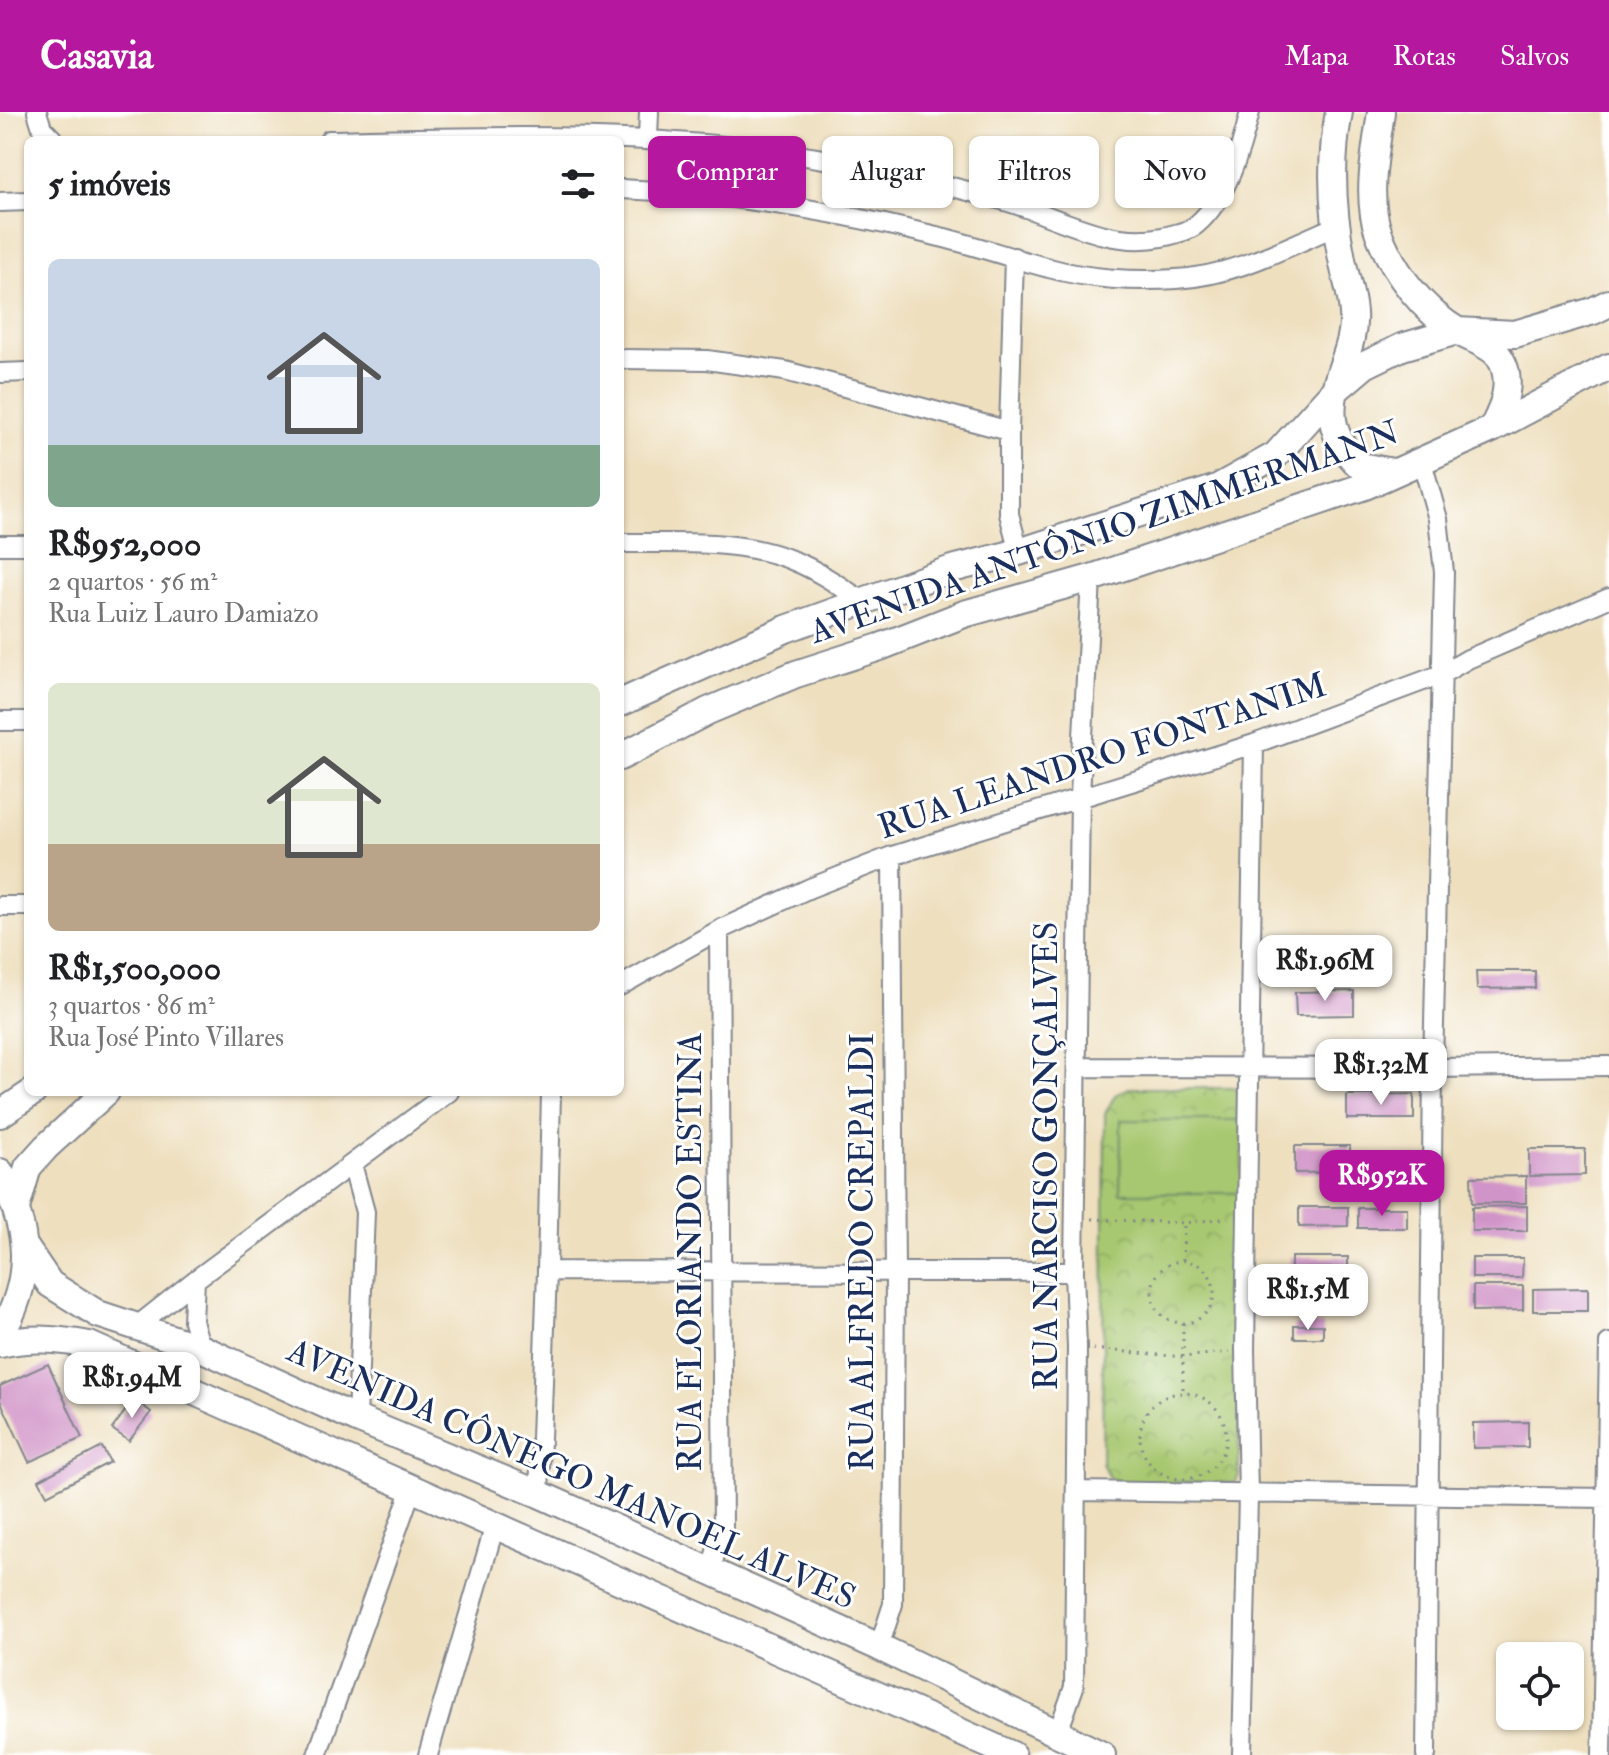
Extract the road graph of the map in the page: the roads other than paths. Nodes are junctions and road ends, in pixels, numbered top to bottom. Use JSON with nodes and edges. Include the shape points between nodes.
{"nodes":[{"id":1,"x":37,"y":112,"type":"edge"},
{"id":2,"x":649,"y":112,"type":"edge"},
{"id":3,"x":1250,"y":112,"type":"edge"},
{"id":4,"x":1339,"y":112,"type":"edge"},
{"id":5,"x":1381,"y":112,"type":"edge"},
{"id":6,"x":49,"y":136,"type":"edge"},
{"id":7,"x":490,"y":136,"type":"edge"},
{"id":8,"x":569,"y":136,"type":"edge"},
{"id":9,"x":648,"y":136,"type":"edge"},
{"id":10,"x":624,"y":137,"type":"edge"},
{"id":11,"x":648,"y":138,"type":"edge"},
{"id":12,"x":806,"y":157,"type":"edge"},
{"id":13,"x":624,"y":189,"type":"edge"},
{"id":14,"x":24,"y":201,"type":"edge"},
{"id":15,"x":0,"y":202,"type":"edge"},
{"id":16,"x":1336,"y":226,"type":"junction"},
{"id":17,"x":1014,"y":257,"type":"junction"},
{"id":18,"x":1609,"y":303,"type":"edge"},
{"id":19,"x":1457,"y":331,"type":"junction"},
{"id":20,"x":624,"y":359,"type":"edge"},
{"id":21,"x":1609,"y":367,"type":"edge"},
{"id":22,"x":24,"y":372,"type":"edge"},
{"id":23,"x":0,"y":373,"type":"edge"},
{"id":24,"x":1332,"y":393,"type":"junction"},
{"id":25,"x":1492,"y":429,"type":"junction"},
{"id":26,"x":1009,"y":431,"type":"junction"},
{"id":27,"x":1422,"y":462,"type":"junction"},
{"id":28,"x":1393,"y":472,"type":"junction"},
{"id":29,"x":624,"y":543,"type":"edge"},
{"id":30,"x":0,"y":545,"type":"edge"},
{"id":31,"x":24,"y":545,"type":"edge"},
{"id":32,"x":1019,"y":552,"type":"junction"},
{"id":33,"x":1091,"y":578,"type":"junction"},
{"id":34,"x":1609,"y":598,"type":"edge"},
{"id":35,"x":864,"y":602,"type":"junction"},
{"id":36,"x":1442,"y":674,"type":"junction"},
{"id":37,"x":624,"y":701,"type":"edge"},
{"id":38,"x":0,"y":721,"type":"edge"},
{"id":39,"x":24,"y":721,"type":"edge"},
{"id":40,"x":1254,"y":744,"type":"junction"},
{"id":41,"x":624,"y":755,"type":"edge"},
{"id":42,"x":1080,"y":796,"type":"junction"},
{"id":43,"x":892,"y":856,"type":"junction"},
{"id":44,"x":0,"y":906,"type":"edge"},
{"id":45,"x":24,"y":906,"type":"edge"},
{"id":46,"x":719,"y":930,"type":"junction"},
{"id":47,"x":624,"y":984,"type":"edge"},
{"id":48,"x":1249,"y":1066,"type":"junction"},
{"id":49,"x":1609,"y":1066,"type":"edge"},
{"id":50,"x":1077,"y":1067,"type":"junction"},
{"id":51,"x":1433,"y":1068,"type":"junction"},
{"id":52,"x":27,"y":1096,"type":"edge"},
{"id":53,"x":102,"y":1096,"type":"edge"},
{"id":54,"x":444,"y":1096,"type":"edge"},
{"id":55,"x":551,"y":1096,"type":"edge"},
{"id":56,"x":0,"y":1114,"type":"edge"},
{"id":57,"x":352,"y":1164,"type":"junction"},
{"id":58,"x":0,"y":1172,"type":"edge"},
{"id":59,"x":17,"y":1205,"type":"junction"},
{"id":60,"x":25,"y":1247,"type":"junction"},
{"id":61,"x":547,"y":1271,"type":"junction"},
{"id":62,"x":722,"y":1272,"type":"junction"},
{"id":63,"x":1074,"y":1272,"type":"junction"},
{"id":64,"x":895,"y":1273,"type":"junction"},
{"id":65,"x":195,"y":1280,"type":"junction"},
{"id":66,"x":137,"y":1326,"type":"junction"},
{"id":67,"x":0,"y":1336,"type":"edge"},
{"id":68,"x":1609,"y":1343,"type":"edge"},
{"id":69,"x":0,"y":1344,"type":"edge"},
{"id":70,"x":201,"y":1348,"type":"junction"},
{"id":71,"x":357,"y":1419,"type":"junction"},
{"id":72,"x":412,"y":1488,"type":"junction"},
{"id":73,"x":1076,"y":1491,"type":"junction"},
{"id":74,"x":539,"y":1494,"type":"junction"},
{"id":75,"x":1428,"y":1494,"type":"junction"},
{"id":76,"x":1248,"y":1495,"type":"junction"},
{"id":77,"x":1607,"y":1498,"type":"edge"},
{"id":78,"x":495,"y":1525,"type":"junction"},
{"id":79,"x":710,"y":1572,"type":"junction"},
{"id":80,"x":879,"y":1647,"type":"junction"},
{"id":81,"x":1058,"y":1732,"type":"junction"},
{"id":82,"x":317,"y":1755,"type":"edge"},
{"id":83,"x":428,"y":1755,"type":"edge"},
{"id":84,"x":1012,"y":1755,"type":"edge"},
{"id":85,"x":1102,"y":1755,"type":"edge"},
{"id":86,"x":1242,"y":1755,"type":"edge"},
{"id":87,"x":1426,"y":1755,"type":"edge"},
{"id":88,"x":1602,"y":1755,"type":"edge"}],
"edges":[{"from":1,"to":6,"type":"street"},
{"from":2,"to":9,"type":"street"},
{"from":3,"to":12,"type":"street","via":[[1239,157],[1213,205],[1195,226],[1163,237],[1129,240],[1009,202]]},
{"from":4,"to":16,"type":"street"},
{"from":5,"to":19,"type":"street","via":[[1372,212],[1378,232],[1409,288]]},
{"from":7,"to":8,"type":"street"},
{"from":10,"to":11,"type":"street"},
{"from":13,"to":17,"type":"street","via":[[820,211]]},
{"from":14,"to":15,"type":"street"},
{"from":16,"to":17,"type":"street","via":[[1254,262],[1177,279],[1080,274]]},
{"from":16,"to":24,"type":"street","via":[[1353,313],[1352,337]]},
{"from":17,"to":26,"type":"street"},
{"from":18,"to":19,"type":"street","name":"AVENIDA ANTÔNIO ZIMMERMANN","via":[[1515,334]]},
{"from":19,"to":24,"type":"street","name":"AVENIDA ANTÔNIO ZIMMERMANN","via":[[1402,347],[1365,365]]},
{"from":19,"to":25,"type":"street","via":[[1501,359],[1506,386]]},
{"from":20,"to":26,"type":"street","via":[[707,360],[785,371]]},
{"from":21,"to":25,"type":"street","name":"AVENIDA ANTÔNIO ZIMMERMANN"},
{"from":22,"to":23,"type":"street"},
{"from":24,"to":28,"type":"street","via":[[1336,436],[1347,453],[1360,466]]},
{"from":24,"to":32,"type":"street","name":"AVENIDA ANTÔNIO ZIMMERMANN","via":[[1276,455],[1217,488]]},
{"from":25,"to":27,"type":"street","name":"AVENIDA ANTÔNIO ZIMMERMANN"},
{"from":26,"to":32,"type":"street","via":[[1009,514]]},
{"from":27,"to":28,"type":"street","name":"AVENIDA ANTÔNIO ZIMMERMANN"},
{"from":27,"to":36,"type":"street","via":[[1438,519],[1444,572]]},
{"from":28,"to":33,"type":"street","name":"AVENIDA ANTÔNIO ZIMMERMANN","via":[[1352,491]]},
{"from":29,"to":35,"type":"street","via":[[727,545],[772,553],[814,570]]},
{"from":30,"to":31,"type":"street"},
{"from":32,"to":35,"type":"street","name":"AVENIDA ANTÔNIO ZIMMERMANN","via":[[952,569]]},
{"from":33,"to":41,"type":"street","name":"AVENIDA ANTÔNIO ZIMMERMANN","via":[[964,614],[796,674]]},
{"from":33,"to":42,"type":"street","name":"RUA NARCISO GONÇALVES"},
{"from":34,"to":36,"type":"street","name":"RUA LEANDRO FONTANIM"},
{"from":35,"to":37,"type":"street","name":"AVENIDA ANTÔNIO ZIMMERMANN","via":[[786,629]]},
{"from":36,"to":40,"type":"street","name":"RUA LEANDRO FONTANIM"},
{"from":36,"to":51,"type":"street"},
{"from":38,"to":39,"type":"street"},
{"from":40,"to":42,"type":"street","name":"RUA LEANDRO FONTANIM"},
{"from":40,"to":48,"type":"street"},
{"from":42,"to":43,"type":"street","name":"RUA LEANDRO FONTANIM"},
{"from":42,"to":50,"type":"street","name":"RUA NARCISO GONÇALVES"},
{"from":43,"to":46,"type":"street","name":"RUA LEANDRO FONTANIM"},
{"from":43,"to":64,"type":"street","name":"RUA ALFREDO CREPALDI"},
{"from":44,"to":45,"type":"street"},
{"from":46,"to":47,"type":"street","name":"RUA LEANDRO FONTANIM"},
{"from":46,"to":62,"type":"street","name":"RUA FLORIANDO ESTINA"},
{"from":48,"to":50,"type":"street"},
{"from":48,"to":51,"type":"street"},
{"from":48,"to":76,"type":"street"},
{"from":49,"to":51,"type":"street"},
{"from":50,"to":63,"type":"street","name":"RUA NARCISO GONÇALVES"},
{"from":51,"to":75,"type":"street"},
{"from":52,"to":56,"type":"street"},
{"from":53,"to":59,"type":"street","via":[[28,1167]]},
{"from":54,"to":57,"type":"street"},
{"from":55,"to":61,"type":"street"},
{"from":57,"to":65,"type":"street"},
{"from":57,"to":71,"type":"street","via":[[365,1212]]},
{"from":58,"to":59,"type":"street"},
{"from":59,"to":60,"type":"street"},
{"from":60,"to":66,"type":"street","name":"AVENIDA CÔNEGO MANOEL ALVES","via":[[50,1284],[98,1314]]},
{"from":60,"to":67,"type":"street","via":[[22,1282]]},
{"from":61,"to":62,"type":"street"},
{"from":61,"to":74,"type":"street"},
{"from":62,"to":64,"type":"street"},
{"from":62,"to":79,"type":"street","name":"RUA FLORIANDO ESTINA","via":[[723,1528]]},
{"from":63,"to":64,"type":"street"},
{"from":63,"to":73,"type":"street","name":"RUA NARCISO GONÇALVES"},
{"from":64,"to":80,"type":"street","name":"RUA ALFREDO CREPALDI","via":[[893,1604]]},
{"from":65,"to":66,"type":"street"},
{"from":65,"to":70,"type":"street","via":[[193,1321]]},
{"from":66,"to":70,"type":"street","name":"AVENIDA CÔNEGO MANOEL ALVES"},
{"from":68,"to":77,"type":"street"},
{"from":69,"to":72,"type":"street","via":[[29,1338],[89,1345]]},
{"from":70,"to":71,"type":"street","name":"AVENIDA CÔNEGO MANOEL ALVES"},
{"from":71,"to":74,"type":"street","name":"AVENIDA CÔNEGO MANOEL ALVES"},
{"from":72,"to":78,"type":"street"},
{"from":72,"to":82,"type":"street"},
{"from":73,"to":76,"type":"street"},
{"from":73,"to":81,"type":"street","name":"RUA NARCISO GONÇALVES","via":[[1074,1687]]},
{"from":74,"to":79,"type":"street","name":"AVENIDA CÔNEGO MANOEL ALVES"},
{"from":75,"to":76,"type":"street"},
{"from":75,"to":77,"type":"street"},
{"from":75,"to":87,"type":"street"},
{"from":76,"to":86,"type":"street"},
{"from":77,"to":88,"type":"street"},
{"from":78,"to":83,"type":"street"},
{"from":78,"to":84,"type":"street"},
{"from":79,"to":80,"type":"street","name":"AVENIDA CÔNEGO MANOEL ALVES"},
{"from":80,"to":81,"type":"street","name":"AVENIDA CÔNEGO MANOEL ALVES"},
{"from":81,"to":85,"type":"street","name":"AVENIDA CÔNEGO MANOEL ALVES"}]}
